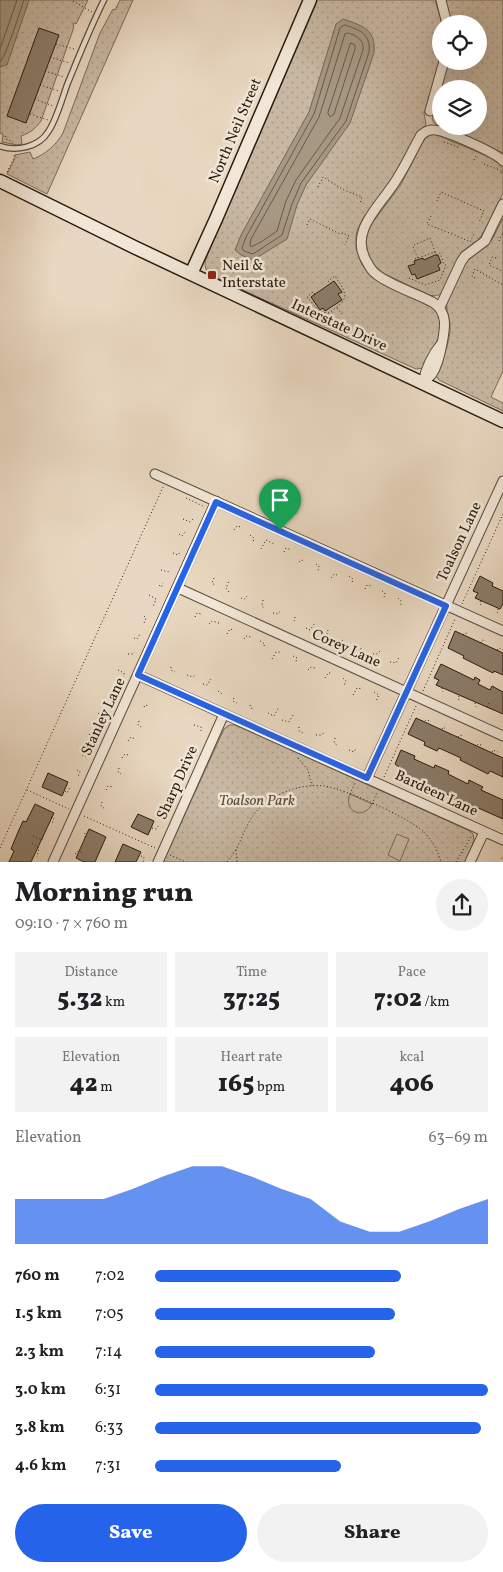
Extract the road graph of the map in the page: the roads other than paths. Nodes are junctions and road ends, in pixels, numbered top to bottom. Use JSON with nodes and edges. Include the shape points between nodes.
{"nodes":[{"id":1,"x":104,"y":0,"type":"edge"},
{"id":2,"x":310,"y":0,"type":"edge"},
{"id":3,"x":441,"y":0,"type":"edge"},
{"id":4,"x":445,"y":15,"type":"edge"},
{"id":5,"x":441,"y":70,"type":"edge"},
{"id":6,"x":430,"y":111,"type":"dead end"},
{"id":7,"x":0,"y":146,"type":"edge"},
{"id":8,"x":503,"y":161,"type":"edge"},
{"id":9,"x":3,"y":178,"type":"edge"},
{"id":10,"x":503,"y":204,"type":"edge"},
{"id":11,"x":191,"y":274,"type":"junction"},
{"id":12,"x":440,"y":307,"type":"junction"},
{"id":13,"x":423,"y":383,"type":"junction"},
{"id":14,"x":503,"y":421,"type":"edge"},
{"id":15,"x":155,"y":474,"type":"dead end"},
{"id":16,"x":503,"y":480,"type":"edge"},
{"id":17,"x":216,"y":502,"type":"junction"},
{"id":18,"x":178,"y":588,"type":"junction"},
{"id":19,"x":446,"y":606,"type":"junction"},
{"id":20,"x":503,"y":632,"type":"edge"},
{"id":21,"x":138,"y":675,"type":"junction"},
{"id":22,"x":406,"y":692,"type":"junction"},
{"id":23,"x":224,"y":714,"type":"junction"},
{"id":24,"x":503,"y":736,"type":"edge"},
{"id":25,"x":367,"y":778,"type":"junction"},
{"id":26,"x":484,"y":832,"type":"junction"},
{"id":27,"x":503,"y":840,"type":"edge"},
{"id":28,"x":53,"y":862,"type":"edge"},
{"id":29,"x":158,"y":862,"type":"edge"},
{"id":30,"x":470,"y":862,"type":"edge"}],
"edges":[{"from":1,"to":7,"type":"lane","via":[[48,132],[35,144],[26,147]]},
{"from":2,"to":11,"type":"main road","name":"North Neil Street"},
{"from":3,"to":4,"type":"street"},
{"from":5,"to":6,"type":"street"},
{"from":8,"to":12,"type":"street","via":[[444,132],[431,130],[421,135],[404,167],[365,223],[360,245],[375,274]]},
{"from":9,"to":11,"type":"main road","name":"Interstate Drive"},
{"from":10,"to":12,"type":"street","via":[[485,241],[460,262]]},
{"from":11,"to":13,"type":"main road","name":"Interstate Drive"},
{"from":12,"to":13,"type":"street","via":[[446,324],[442,343],[434,353]]},
{"from":13,"to":14,"type":"main road","name":"Interstate Drive"},
{"from":15,"to":17,"type":"street"},
{"from":16,"to":19,"type":"street","name":"Toalson Lane"},
{"from":17,"to":18,"type":"street","name":"Stanley Lane"},
{"from":17,"to":19,"type":"street"},
{"from":18,"to":21,"type":"street","name":"Stanley Lane"},
{"from":18,"to":22,"type":"street","name":"Corey Lane"},
{"from":19,"to":20,"type":"street"},
{"from":19,"to":22,"type":"street","name":"Toalson Lane"},
{"from":21,"to":23,"type":"street","name":"Bardeen Lane"},
{"from":21,"to":28,"type":"street","name":"Stanley Lane"},
{"from":22,"to":24,"type":"street","name":"Corey Lane"},
{"from":22,"to":25,"type":"street","name":"Toalson Lane"},
{"from":23,"to":25,"type":"street","name":"Bardeen Lane"},
{"from":23,"to":29,"type":"street","name":"Sharp Drive"},
{"from":25,"to":26,"type":"street","name":"Bardeen Lane"},
{"from":26,"to":27,"type":"street","name":"Bardeen Lane"},
{"from":26,"to":30,"type":"street"}]}
